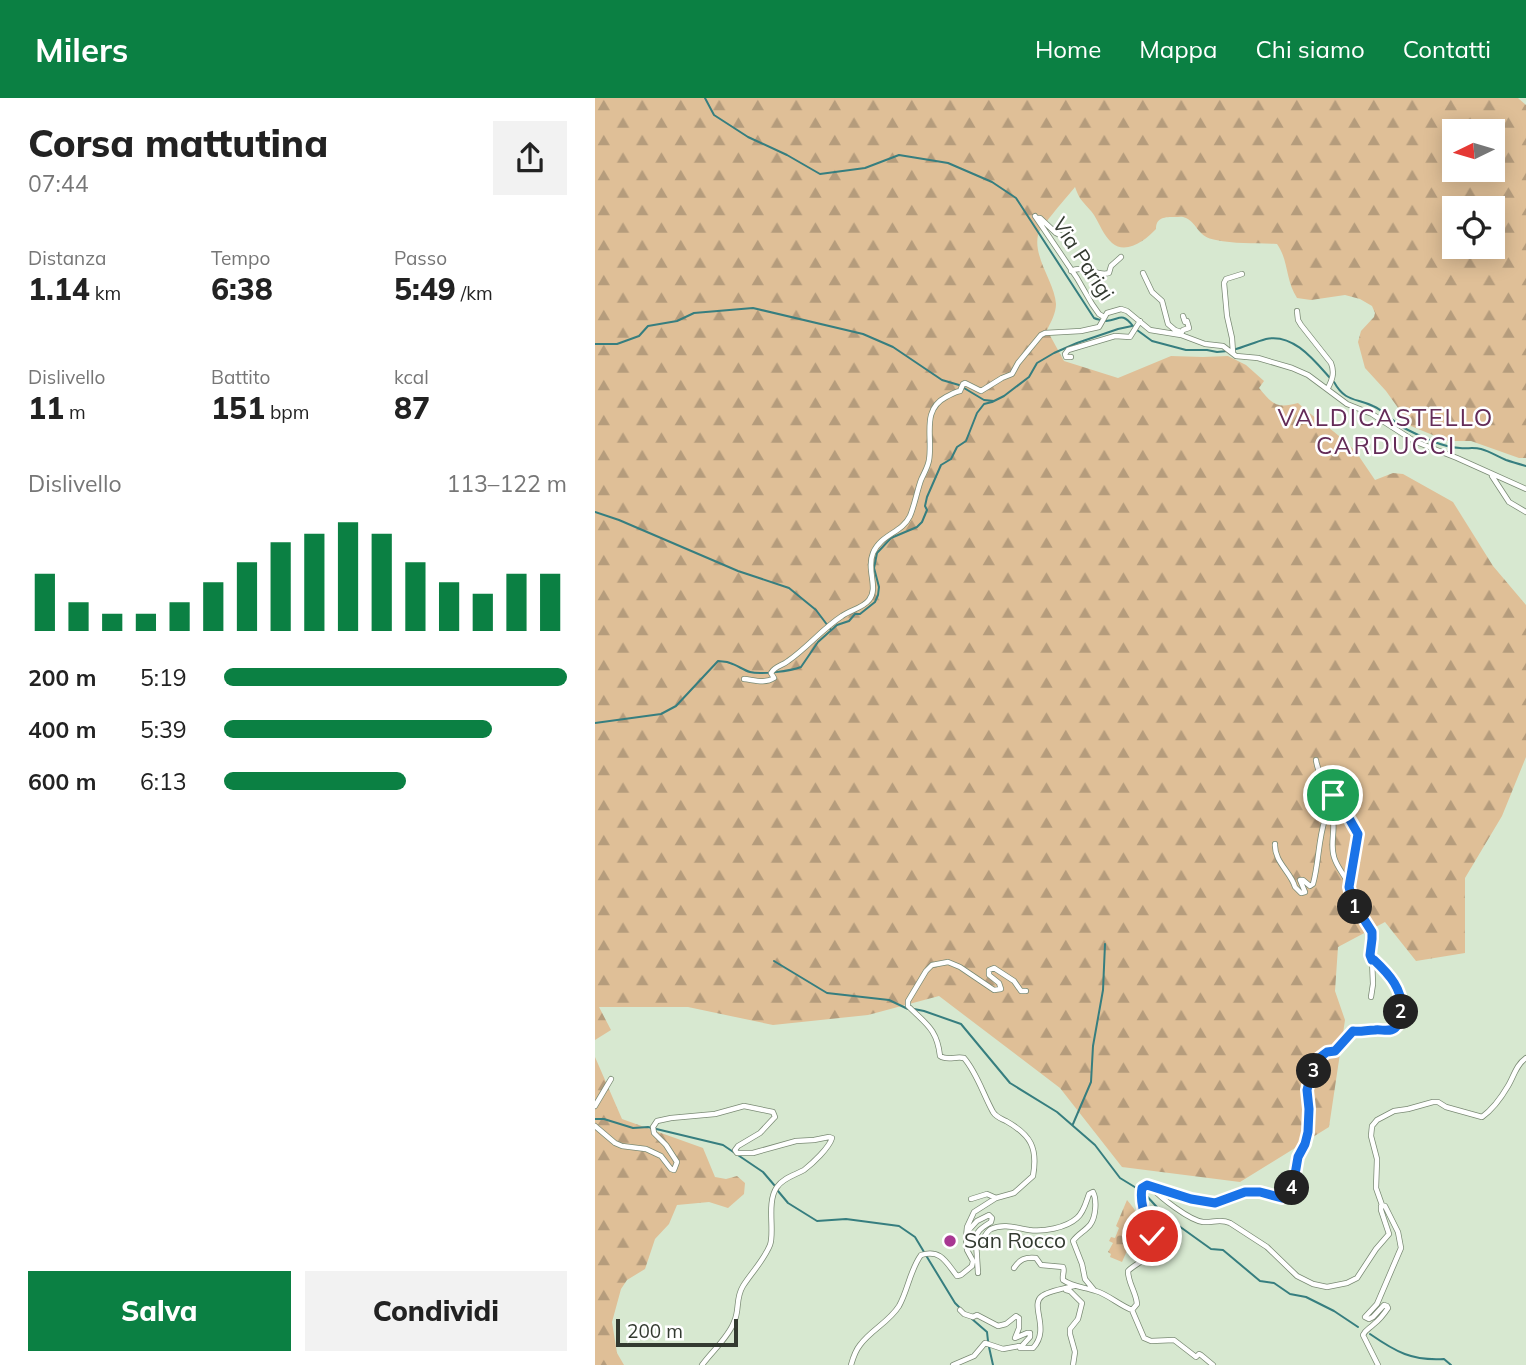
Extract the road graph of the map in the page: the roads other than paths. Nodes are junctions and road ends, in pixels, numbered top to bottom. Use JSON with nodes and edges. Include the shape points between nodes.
{"nodes":[{"id":1,"x":1064,"y":237,"type":"dead end"},
{"id":2,"x":1121,"y":257,"type":"dead end"},
{"id":3,"x":1071,"y":271,"type":"junction"},
{"id":4,"x":1143,"y":273,"type":"dead end"},
{"id":5,"x":1242,"y":274,"type":"dead end"},
{"id":6,"x":1297,"y":311,"type":"dead end"},
{"id":7,"x":1183,"y":316,"type":"dead end"},
{"id":8,"x":1103,"y":319,"type":"junction"},
{"id":9,"x":1139,"y":322,"type":"junction"},
{"id":10,"x":1181,"y":333,"type":"junction"},
{"id":11,"x":1233,"y":354,"type":"junction"},
{"id":12,"x":1071,"y":357,"type":"dead end"},
{"id":13,"x":1329,"y":386,"type":"junction"},
{"id":14,"x":1492,"y":475,"type":"junction"},
{"id":15,"x":1526,"y":489,"type":"edge"},
{"id":16,"x":1526,"y":512,"type":"edge"},
{"id":17,"x":744,"y":679,"type":"dead end"},
{"id":18,"x":1316,"y":760,"type":"dead end"},
{"id":19,"x":1275,"y":844,"type":"dead end"},
{"id":20,"x":1349,"y":884,"type":"junction"},
{"id":21,"x":1372,"y":960,"type":"junction"},
{"id":22,"x":1026,"y":991,"type":"dead end"},
{"id":23,"x":1371,"y":996,"type":"dead end"},
{"id":24,"x":1526,"y":1058,"type":"edge"},
{"id":25,"x":611,"y":1079,"type":"dead end"},
{"id":26,"x":595,"y":1106,"type":"edge"},
{"id":27,"x":595,"y":1126,"type":"edge"},
{"id":28,"x":1151,"y":1187,"type":"junction"},
{"id":29,"x":996,"y":1198,"type":"junction"},
{"id":30,"x":971,"y":1199,"type":"dead end"},
{"id":31,"x":1382,"y":1205,"type":"junction"},
{"id":32,"x":967,"y":1232,"type":"junction"},
{"id":33,"x":977,"y":1242,"type":"junction"},
{"id":34,"x":1014,"y":1268,"type":"dead end"},
{"id":35,"x":978,"y":1273,"type":"dead end"},
{"id":36,"x":1075,"y":1286,"type":"junction"},
{"id":37,"x":1065,"y":1290,"type":"junction"},
{"id":38,"x":1094,"y":1290,"type":"junction"},
{"id":39,"x":960,"y":1310,"type":"dead end"},
{"id":40,"x":1132,"y":1310,"type":"junction"},
{"id":41,"x":1020,"y":1347,"type":"junction"},
{"id":42,"x":702,"y":1365,"type":"edge"},
{"id":43,"x":851,"y":1365,"type":"edge"},
{"id":44,"x":953,"y":1365,"type":"edge"},
{"id":45,"x":1073,"y":1365,"type":"edge"},
{"id":46,"x":1213,"y":1365,"type":"edge"},
{"id":47,"x":1378,"y":1365,"type":"edge"}],
"edges":[{"from":1,"to":3,"type":"street","name":"Via Parigi","via":[[1036,217]]},
{"from":2,"to":3,"type":"street","via":[[1104,275],[1081,268]]},
{"from":3,"to":8,"type":"street","name":"Via Parigi"},
{"from":4,"to":10,"type":"street","via":[[1162,301],[1168,324]]},
{"from":5,"to":11,"type":"street","via":[[1224,283]]},
{"from":6,"to":13,"type":"street","via":[[1301,326],[1334,369]]},
{"from":7,"to":10,"type":"street","via":[[1189,328]]},
{"from":8,"to":9,"type":"street","via":[[1121,309]]},
{"from":8,"to":17,"type":"street","via":[[1099,327],[1086,331],[1041,335],[1011,374],[981,391],[965,383],[960,391],[936,403],[929,462],[905,524],[882,540],[874,552],[870,599],[830,624],[772,671],[774,678]]},
{"from":9,"to":10,"type":"street","via":[[1150,330]]},
{"from":9,"to":12,"type":"street","via":[[1130,337],[1115,336],[1068,350],[1066,357]]},
{"from":10,"to":11,"type":"street","via":[[1223,346]]},
{"from":11,"to":13,"type":"street","via":[[1292,368]]},
{"from":13,"to":14,"type":"street","via":[[1347,404],[1414,441]]},
{"from":14,"to":15,"type":"street"},
{"from":14,"to":16,"type":"street","via":[[1509,502]]},
{"from":18,"to":20,"type":"street","via":[[1358,834]]},
{"from":19,"to":20,"type":"street","via":[[1276,855],[1293,878],[1294,887],[1305,892],[1300,880],[1314,884],[1317,851],[1329,818],[1334,827],[1333,857]]},
{"from":20,"to":21,"type":"street","via":[[1353,902],[1372,932]]},
{"from":21,"to":23,"type":"street"},
{"from":21,"to":28,"type":"street","via":[[1399,992],[1398,1026],[1353,1031],[1335,1051],[1315,1061],[1307,1090],[1308,1132],[1289,1194],[1282,1198],[1245,1192],[1215,1203]]},
{"from":22,"to":29,"type":"street","via":[[994,968],[989,975],[1001,989],[994,990],[948,962],[932,965],[908,1001],[936,1037],[940,1056],[967,1060],[996,1116],[1032,1143],[1033,1176],[1014,1193]]},
{"from":24,"to":31,"type":"street","via":[[1498,1102],[1482,1117],[1433,1102],[1377,1120],[1371,1136]]},
{"from":25,"to":26,"type":"street"},
{"from":27,"to":42,"type":"street","via":[[618,1144],[661,1156],[674,1170],[677,1162],[654,1133],[657,1121],[744,1106],[773,1112],[773,1119],[738,1146],[737,1153],[832,1138],[817,1159],[775,1188],[771,1242],[742,1288],[731,1329]]},
{"from":28,"to":31,"type":"street","via":[[1186,1215],[1202,1222],[1230,1223],[1268,1247],[1297,1276],[1327,1287],[1357,1278],[1389,1234]]},
{"from":28,"to":40,"type":"street","via":[[1142,1188],[1140,1194],[1153,1243],[1148,1256],[1128,1271],[1137,1304]]},
{"from":29,"to":30,"type":"street","via":[[987,1194]]},
{"from":29,"to":32,"type":"street","via":[[974,1212]]},
{"from":31,"to":47,"type":"street","via":[[1398,1232],[1401,1248],[1377,1304],[1365,1317],[1369,1320],[1384,1305],[1388,1308],[1363,1335]]},
{"from":32,"to":33,"type":"street","via":[[982,1217],[991,1216],[991,1222],[976,1235]]},
{"from":32,"to":43,"type":"street","via":[[972,1266],[957,1276],[938,1255],[921,1255],[899,1304],[857,1348]]},
{"from":33,"to":35,"type":"street"},
{"from":33,"to":38,"type":"street","via":[[991,1229],[1039,1230],[1073,1221],[1093,1192],[1091,1223],[1073,1241],[1085,1279]]},
{"from":34,"to":36,"type":"street","via":[[1022,1259],[1036,1258],[1041,1265],[1063,1267],[1063,1280]]},
{"from":36,"to":37,"type":"street"},
{"from":36,"to":38,"type":"street"},
{"from":37,"to":41,"type":"street","via":[[1038,1300],[1040,1338],[1033,1348]]},
{"from":37,"to":45,"type":"street","via":[[1082,1303],[1070,1329]]},
{"from":38,"to":40,"type":"street"},
{"from":39,"to":41,"type":"street","via":[[998,1326],[1016,1316],[1020,1324],[1015,1338],[1030,1333]]},
{"from":40,"to":46,"type":"street","via":[[1144,1338],[1174,1340]]},
{"from":41,"to":44,"type":"street","via":[[1003,1349],[985,1343],[974,1356]]}]}
